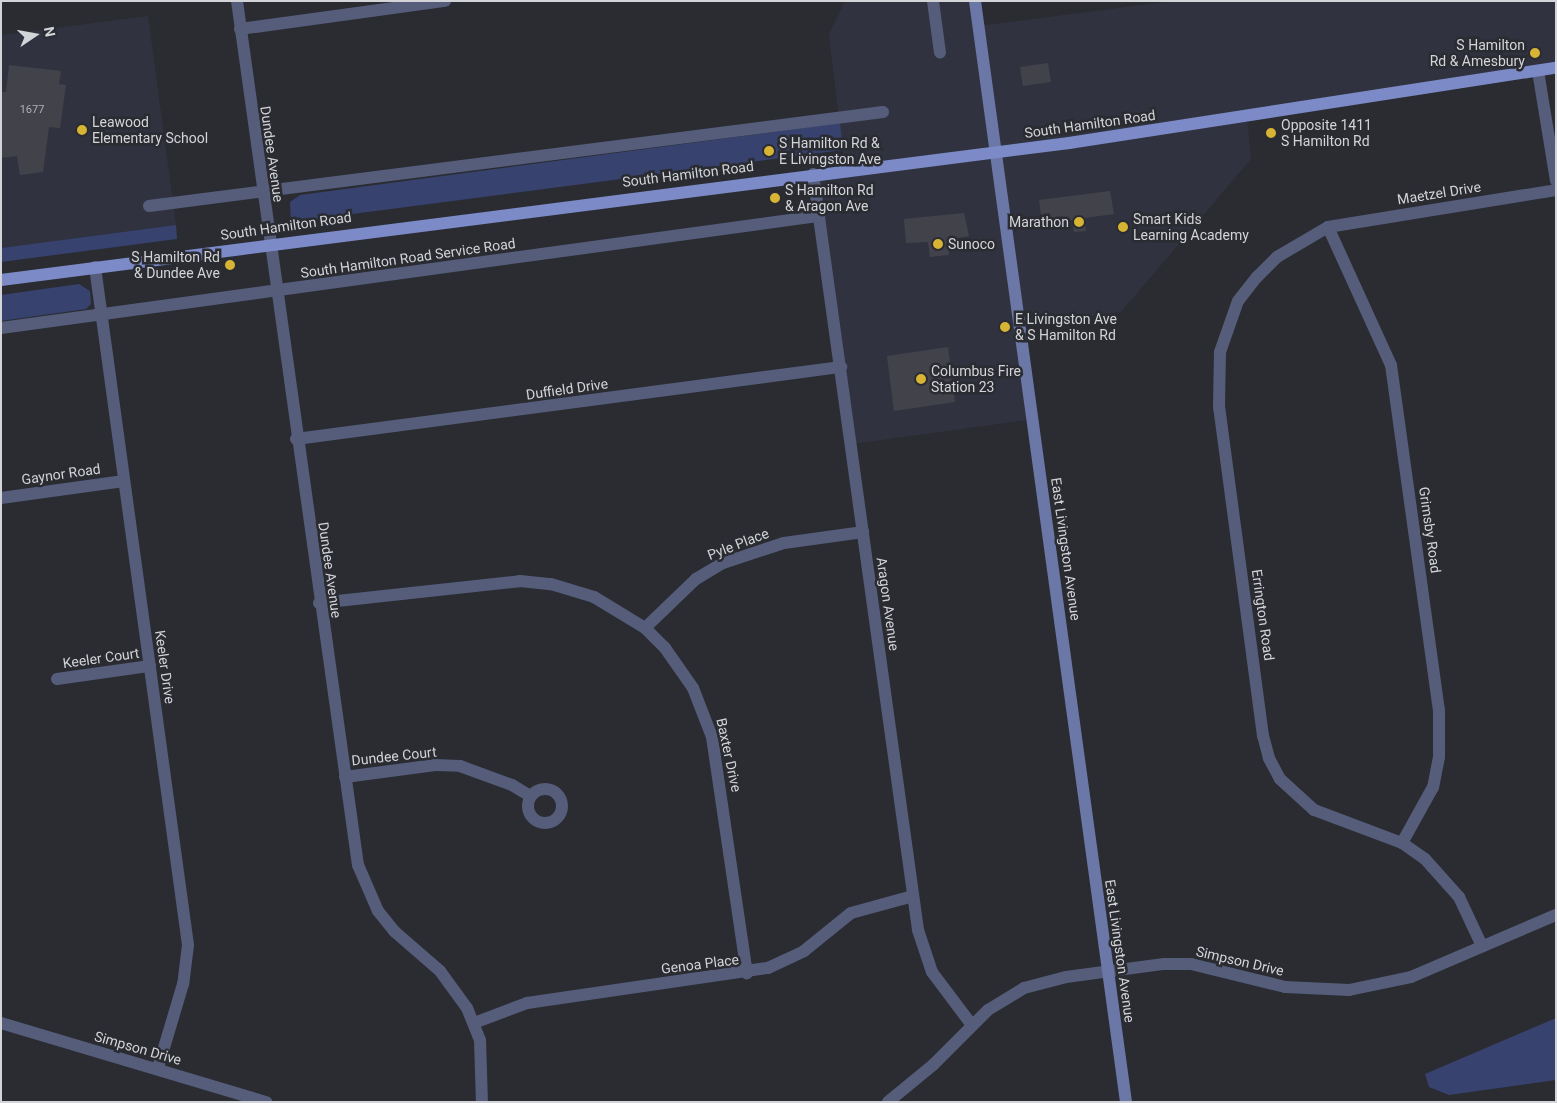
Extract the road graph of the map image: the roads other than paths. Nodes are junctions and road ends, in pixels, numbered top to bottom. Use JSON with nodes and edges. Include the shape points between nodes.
{"nodes":[{"id":1,"x":237,"y":1,"type":"edge"},
{"id":2,"x":445,"y":1,"type":"edge"},
{"id":3,"x":933,"y":1,"type":"edge"},
{"id":4,"x":975,"y":1,"type":"edge"},
{"id":5,"x":240,"y":30,"type":"junction"},
{"id":6,"x":940,"y":53,"type":"dead end"},
{"id":7,"x":1556,"y":68,"type":"edge"},
{"id":8,"x":1538,"y":71,"type":"junction"},
{"id":9,"x":883,"y":112,"type":"dead end"},
{"id":10,"x":996,"y":152,"type":"junction"},
{"id":11,"x":813,"y":174,"type":"junction"},
{"id":12,"x":1556,"y":181,"type":"edge"},
{"id":13,"x":1556,"y":190,"type":"edge"},
{"id":14,"x":263,"y":192,"type":"junction"},
{"id":15,"x":149,"y":206,"type":"dead end"},
{"id":16,"x":819,"y":216,"type":"junction"},
{"id":17,"x":1328,"y":227,"type":"junction"},
{"id":18,"x":270,"y":243,"type":"junction"},
{"id":19,"x":95,"y":267,"type":"junction"},
{"id":20,"x":1,"y":280,"type":"edge"},
{"id":21,"x":277,"y":291,"type":"junction"},
{"id":22,"x":101,"y":314,"type":"junction"},
{"id":23,"x":1,"y":328,"type":"edge"},
{"id":24,"x":841,"y":367,"type":"junction"},
{"id":25,"x":296,"y":439,"type":"junction"},
{"id":26,"x":124,"y":481,"type":"junction"},
{"id":27,"x":1,"y":498,"type":"edge"},
{"id":28,"x":863,"y":532,"type":"junction"},
{"id":29,"x":319,"y":603,"type":"junction"},
{"id":30,"x":645,"y":628,"type":"junction"},
{"id":31,"x":150,"y":666,"type":"junction"},
{"id":32,"x":57,"y":679,"type":"dead end"},
{"id":33,"x":345,"y":777,"type":"junction"},
{"id":34,"x":530,"y":796,"type":"dead end"},
{"id":35,"x":1402,"y":843,"type":"junction"},
{"id":36,"x":913,"y":896,"type":"junction"},
{"id":37,"x":1556,"y":915,"type":"edge"},
{"id":38,"x":1482,"y":946,"type":"junction"},
{"id":39,"x":1107,"y":971,"type":"junction"},
{"id":40,"x":747,"y":973,"type":"junction"},
{"id":41,"x":474,"y":1023,"type":"junction"},
{"id":42,"x":1,"y":1024,"type":"edge"},
{"id":43,"x":971,"y":1024,"type":"junction"},
{"id":44,"x":158,"y":1068,"type":"junction"},
{"id":45,"x":266,"y":1102,"type":"edge"},
{"id":46,"x":482,"y":1102,"type":"edge"},
{"id":47,"x":888,"y":1102,"type":"edge"},
{"id":48,"x":1126,"y":1102,"type":"edge"}],
"edges":[{"from":1,"to":5,"type":"street","name":"Dundee Avenue"},
{"from":2,"to":5,"type":"street"},
{"from":3,"to":6,"type":"street"},
{"from":4,"to":10,"type":"main road","name":"East Livingston Avenue"},
{"from":5,"to":14,"type":"street","name":"Dundee Avenue"},
{"from":7,"to":8,"type":"main road","name":"South Hamilton Road"},
{"from":8,"to":10,"type":"main road","name":"South Hamilton Road"},
{"from":8,"to":12,"type":"street"},
{"from":9,"to":14,"type":"street"},
{"from":10,"to":11,"type":"main road","name":"South Hamilton Road"},
{"from":10,"to":39,"type":"main road","name":"East Livingston Avenue"},
{"from":11,"to":16,"type":"street","name":"Aragon Avenue"},
{"from":11,"to":18,"type":"main road","name":"South Hamilton Road"},
{"from":13,"to":17,"type":"street","name":"Maetzel Drive"},
{"from":14,"to":15,"type":"street"},
{"from":14,"to":18,"type":"street","name":"Dundee Avenue"},
{"from":16,"to":21,"type":"street","name":"South Hamilton Road Service Road"},
{"from":16,"to":24,"type":"street","name":"Aragon Avenue"},
{"from":17,"to":35,"type":"street","name":"Grimsby Road","via":[[1391,365],[1439,710],[1439,758],[1433,787]]},
{"from":17,"to":35,"type":"street","name":"Errington Road","via":[[1277,257],[1238,301],[1220,352],[1219,406],[1263,736],[1269,758],[1280,779],[1314,810]]},
{"from":18,"to":19,"type":"main road","name":"South Hamilton Road"},
{"from":18,"to":21,"type":"street","name":"Dundee Avenue"},
{"from":19,"to":20,"type":"main road","name":"South Hamilton Road"},
{"from":19,"to":22,"type":"street","name":"Keeler Drive"},
{"from":21,"to":22,"type":"street","name":"South Hamilton Road Service Road"},
{"from":21,"to":25,"type":"street","name":"Dundee Avenue"},
{"from":22,"to":23,"type":"street","name":"South Hamilton Road Service Road"},
{"from":22,"to":26,"type":"street","name":"Keeler Drive"},
{"from":24,"to":25,"type":"street","name":"Duffield Drive"},
{"from":24,"to":28,"type":"street","name":"Aragon Avenue"},
{"from":25,"to":29,"type":"street","name":"Dundee Avenue"},
{"from":26,"to":27,"type":"street","name":"Gaynor Road"},
{"from":26,"to":31,"type":"street","name":"Keeler Drive"},
{"from":28,"to":30,"type":"street","name":"Pyle Place","via":[[784,542],[723,563],[696,579]]},
{"from":28,"to":36,"type":"street","name":"Aragon Avenue"},
{"from":29,"to":30,"type":"street","name":"Baxter Drive","via":[[520,581],[551,584],[594,598]]},
{"from":29,"to":33,"type":"street","name":"Dundee Avenue"},
{"from":30,"to":40,"type":"street","name":"Baxter Drive","via":[[665,648],[693,688],[712,737]]},
{"from":31,"to":32,"type":"street","name":"Keeler Court"},
{"from":31,"to":44,"type":"street","name":"Keeler Drive","via":[[188,945],[182,984]]},
{"from":33,"to":34,"type":"street","name":"Dundee Court","via":[[434,765],[460,766],[512,785]]},
{"from":33,"to":41,"type":"street","name":"Dundee Avenue","via":[[358,865],[366,889],[394,930],[452,986]]},
{"from":35,"to":38,"type":"street","name":"Errington Road","via":[[1444,877],[1459,897]]},
{"from":36,"to":40,"type":"street","name":"Genoa Place","via":[[851,913],[786,962]]},
{"from":36,"to":43,"type":"street","name":"Aragon Avenue","via":[[920,937],[932,972]]},
{"from":37,"to":38,"type":"street","name":"Simpson Drive"},
{"from":38,"to":39,"type":"street","name":"Simpson Drive","via":[[1412,977],[1349,990],[1285,987],[1191,964]]},
{"from":39,"to":43,"type":"street","name":"Simpson Drive","via":[[1024,988]]},
{"from":39,"to":48,"type":"main road","name":"East Livingston Avenue"},
{"from":40,"to":41,"type":"street","name":"Genoa Place","via":[[527,1003]]},
{"from":41,"to":46,"type":"street","name":"Dundee Avenue","via":[[482,1060]]},
{"from":42,"to":44,"type":"street","name":"Simpson Drive"},
{"from":43,"to":47,"type":"street","name":"Simpson Drive","via":[[933,1065]]},
{"from":44,"to":45,"type":"street","name":"Simpson Drive"}]}
